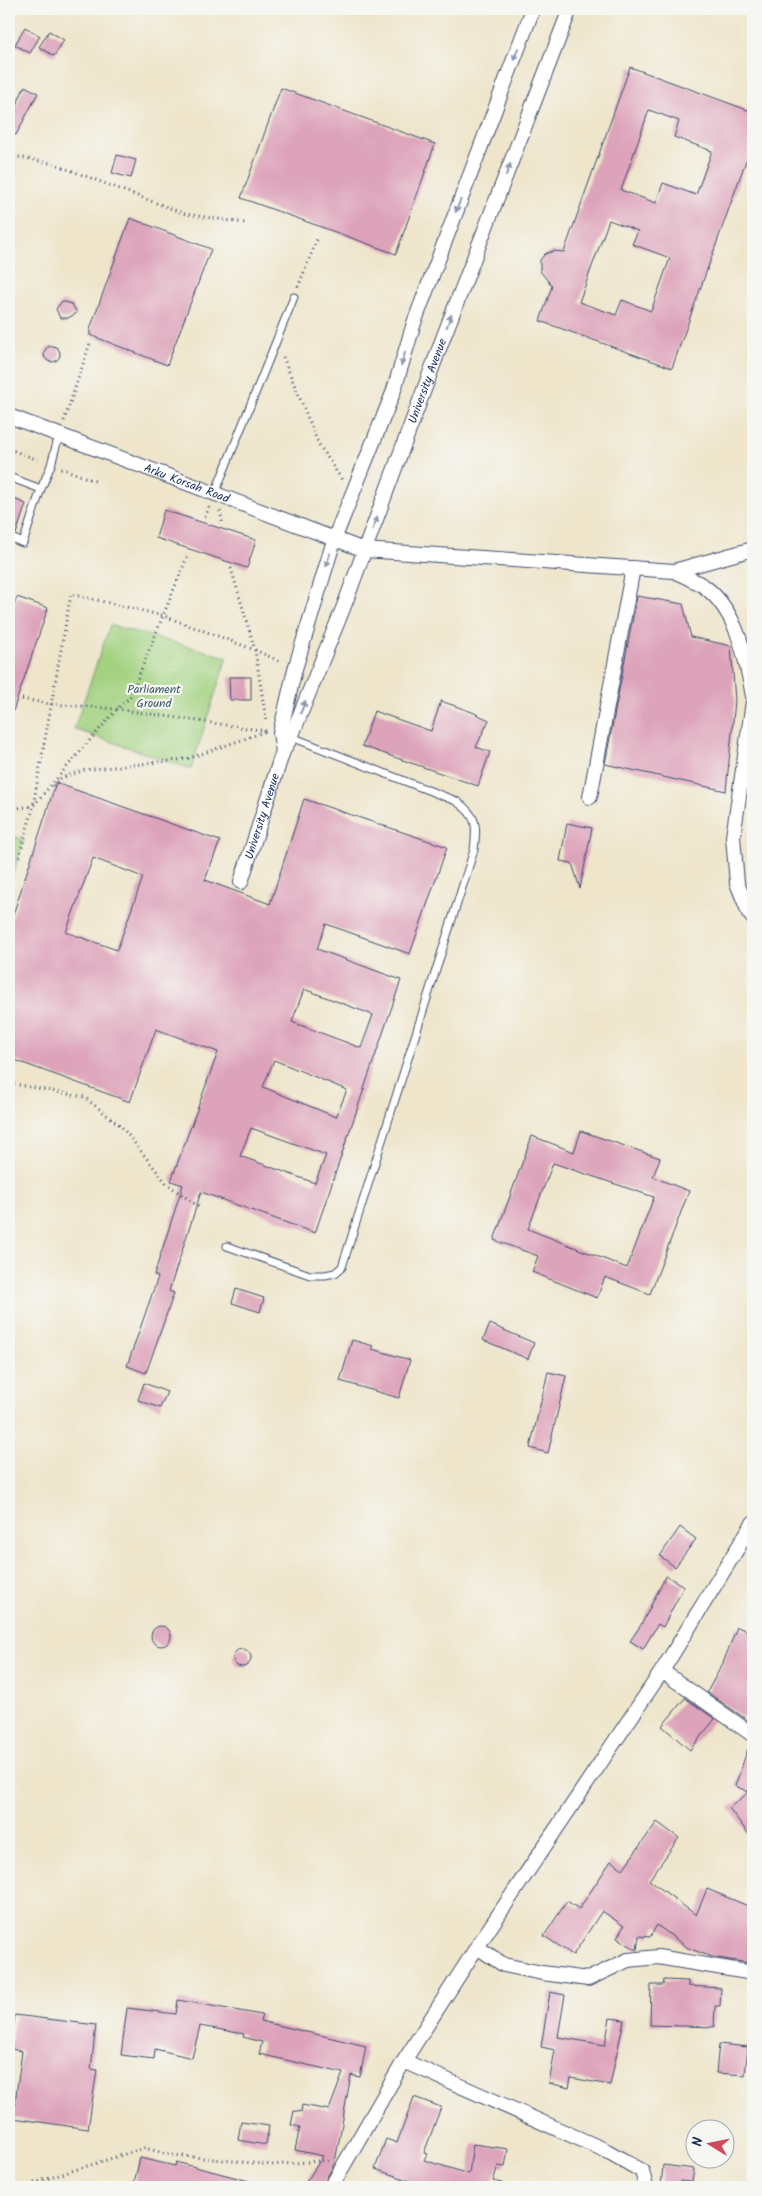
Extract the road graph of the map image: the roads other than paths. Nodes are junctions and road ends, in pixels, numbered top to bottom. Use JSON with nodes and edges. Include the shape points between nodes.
{"nodes":[{"id":1,"x":533,"y":9,"type":"edge"},
{"id":2,"x":570,"y":9,"type":"edge"},
{"id":3,"x":294,"y":297,"type":"road end"},
{"id":4,"x":9,"y":416,"type":"edge"},
{"id":5,"x":59,"y":435,"type":"junction"},
{"id":6,"x":9,"y":477,"type":"edge"},
{"id":7,"x":41,"y":489,"type":"junction"},
{"id":8,"x":215,"y":493,"type":"junction"},
{"id":9,"x":9,"y":537,"type":"edge"},
{"id":10,"x":334,"y":537,"type":"junction"},
{"id":11,"x":364,"y":550,"type":"junction"},
{"id":12,"x":753,"y":550,"type":"edge"},
{"id":13,"x":633,"y":568,"type":"junction"},
{"id":14,"x":674,"y":571,"type":"junction"},
{"id":15,"x":752,"y":681,"type":"edge"},
{"id":16,"x":753,"y":696,"type":"edge"},
{"id":17,"x":753,"y":702,"type":"edge"},
{"id":18,"x":279,"y":734,"type":"junction"},
{"id":19,"x":590,"y":797,"type":"dead end"},
{"id":20,"x":241,"y":882,"type":"dead end"},
{"id":21,"x":753,"y":918,"type":"edge"},
{"id":22,"x":226,"y":1246,"type":"dead end"},
{"id":23,"x":753,"y":1523,"type":"edge"},
{"id":24,"x":662,"y":1671,"type":"junction"},
{"id":25,"x":753,"y":1735,"type":"edge"},
{"id":26,"x":477,"y":1947,"type":"junction"},
{"id":27,"x":753,"y":1973,"type":"edge"},
{"id":28,"x":404,"y":2061,"type":"junction"},
{"id":29,"x":331,"y":2187,"type":"edge"},
{"id":30,"x":646,"y":2187,"type":"edge"}],
"edges":[{"from":1,"to":10,"type":"street","name":"University Avenue","one_way":true,"via":[[414,324],[393,393]]},
{"from":11,"to":2,"type":"street","name":"University Avenue","one_way":true},
{"from":3,"to":8,"type":"lane"},
{"from":4,"to":5,"type":"street","name":"Arku Korsah Road"},
{"from":5,"to":7,"type":"lane","via":[[52,465]]},
{"from":5,"to":8,"type":"street","name":"Arku Korsah Road"},
{"from":6,"to":7,"type":"lane"},
{"from":7,"to":9,"type":"lane","via":[[23,542]]},
{"from":8,"to":10,"type":"street","name":"Arku Korsah Road"},
{"from":10,"to":11,"type":"street","name":"Arku Korsah Road"},
{"from":10,"to":18,"type":"street","name":"University Avenue","one_way":true},
{"from":11,"to":13,"type":"street","name":"Arku Korsah Road"},
{"from":18,"to":11,"type":"street","name":"University Avenue","one_way":true},
{"from":12,"to":14,"type":"street"},
{"from":13,"to":14,"type":"street","name":"Arku Korsah Road"},
{"from":13,"to":19,"type":"street"},
{"from":14,"to":15,"type":"street","via":[[706,588],[727,612],[746,655]]},
{"from":15,"to":16,"type":"street"},
{"from":17,"to":21,"type":"street","via":[[733,837],[737,883]]},
{"from":18,"to":20,"type":"street","name":"University Avenue","via":[[283,751]]},
{"from":18,"to":22,"type":"lane","via":[[456,801],[469,810],[477,826],[474,850],[342,1268],[335,1273],[310,1275]]},
{"from":23,"to":24,"type":"street"},
{"from":24,"to":25,"type":"street"},
{"from":24,"to":26,"type":"street"},
{"from":26,"to":27,"type":"street","via":[[504,1966],[588,1979],[628,1960],[658,1958]]},
{"from":26,"to":28,"type":"street"},
{"from":28,"to":29,"type":"street"},
{"from":28,"to":30,"type":"street","via":[[607,2151],[642,2171]]}]}
